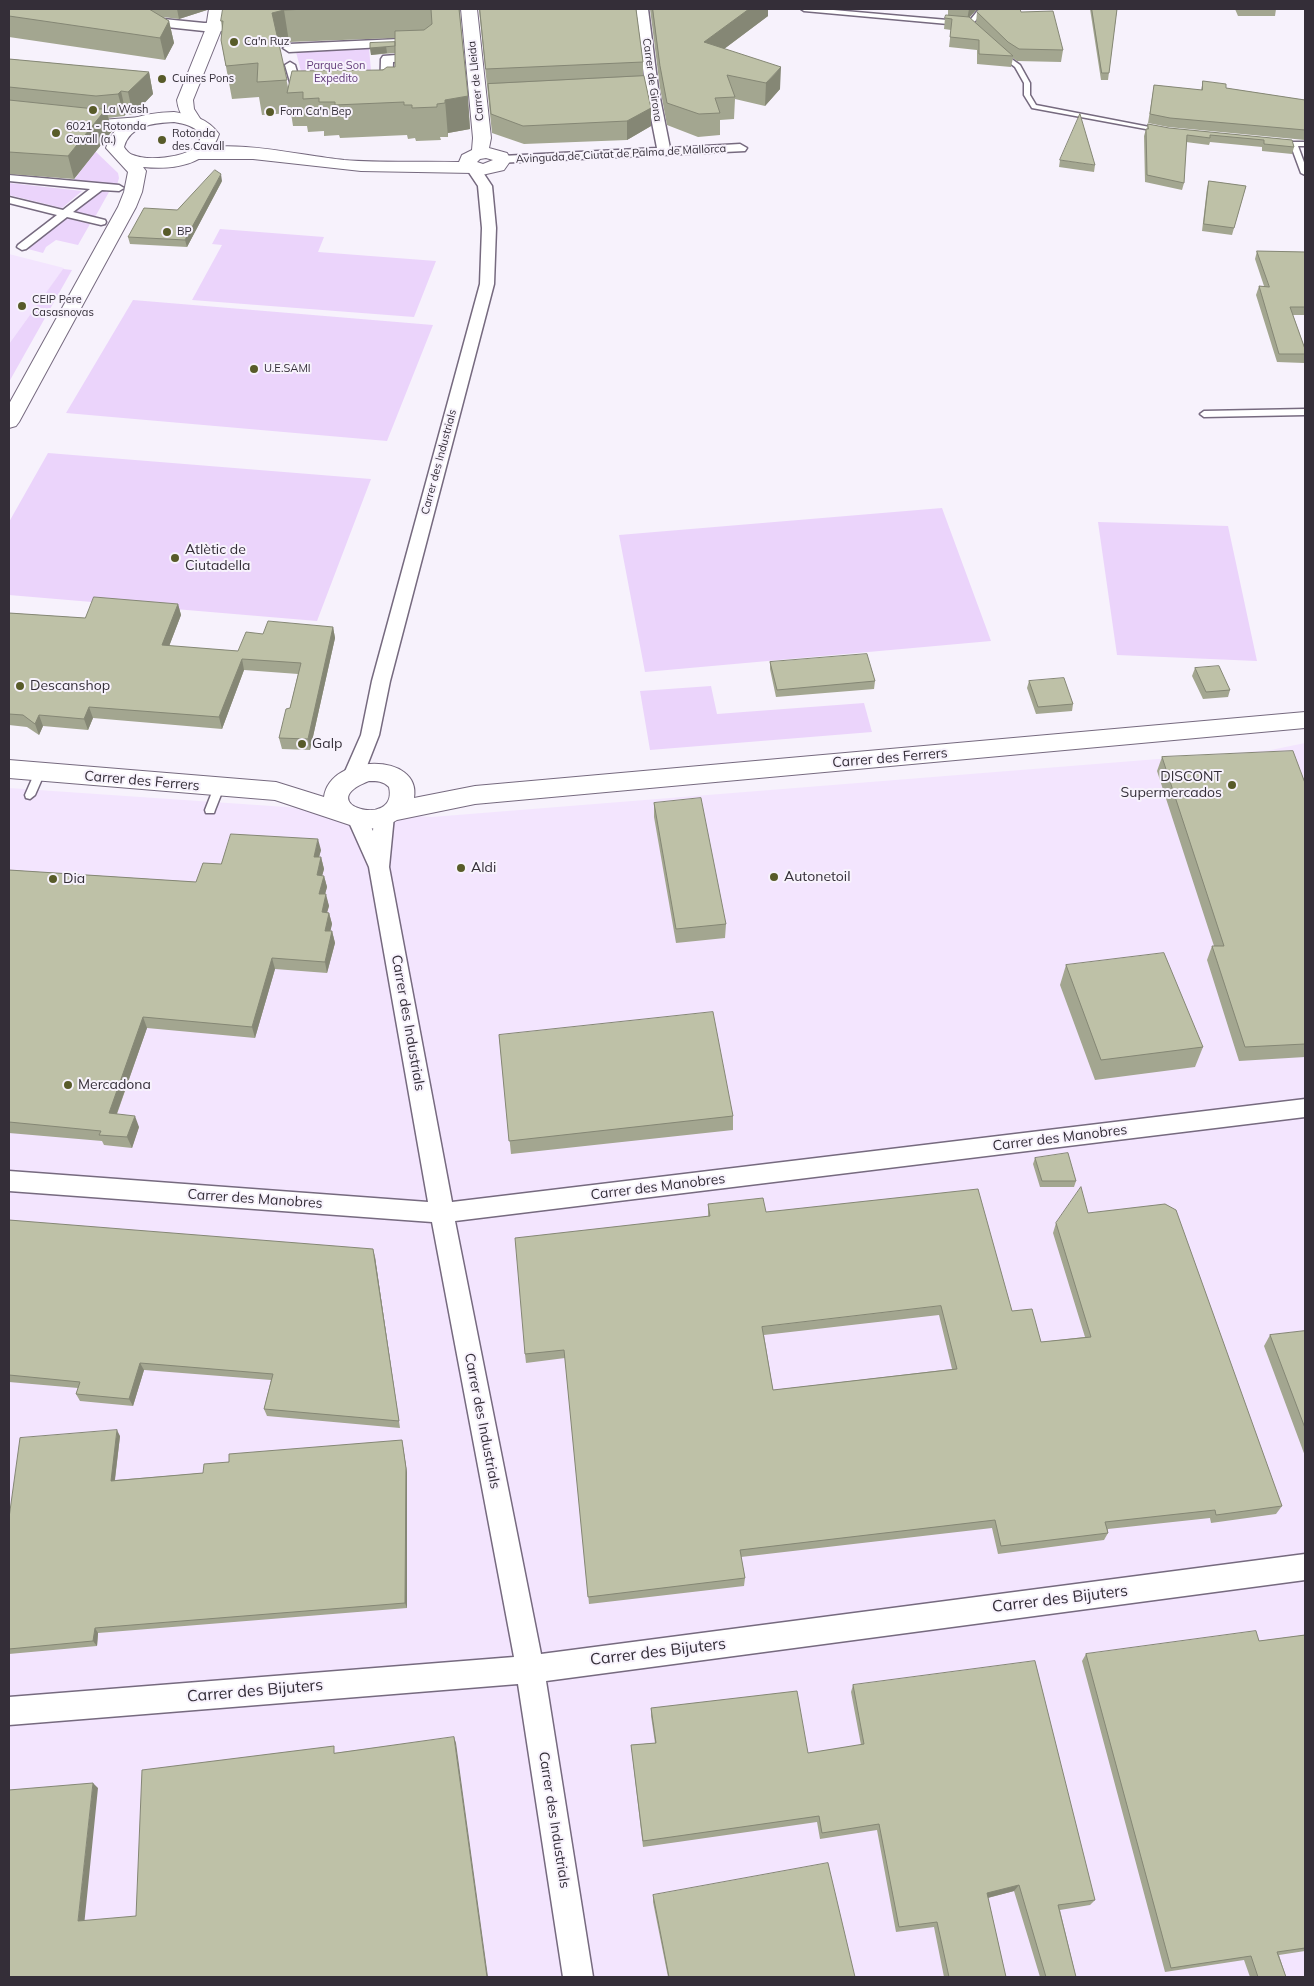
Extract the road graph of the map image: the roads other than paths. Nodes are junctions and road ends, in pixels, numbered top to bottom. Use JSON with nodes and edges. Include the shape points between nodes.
{"nodes":[{"id":1,"x":217,"y":9,"type":"edge"},
{"id":2,"x":642,"y":9,"type":"edge"},
{"id":3,"x":804,"y":9,"type":"edge"},
{"id":4,"x":982,"y":9,"type":"edge"},
{"id":5,"x":469,"y":15,"type":"edge"},
{"id":6,"x":133,"y":20,"type":"edge"},
{"id":7,"x":970,"y":24,"type":"junction"},
{"id":8,"x":265,"y":26,"type":"edge"},
{"id":9,"x":214,"y":28,"type":"junction"},
{"id":10,"x":977,"y":31,"type":"edge"},
{"id":11,"x":288,"y":33,"type":"dead end"},
{"id":12,"x":426,"y":42,"type":"edge"},
{"id":13,"x":407,"y":43,"type":"edge"},
{"id":14,"x":289,"y":48,"type":"junction"},
{"id":15,"x":996,"y":50,"type":"edge"},
{"id":16,"x":290,"y":65,"type":"joint"},
{"id":17,"x":652,"y":88,"type":"junction"},
{"id":18,"x":600,"y":90,"type":"edge"},
{"id":19,"x":495,"y":96,"type":"edge"},
{"id":20,"x":478,"y":97,"type":"junction"},
{"id":21,"x":381,"y":98,"type":"edge"},
{"id":22,"x":300,"y":100,"type":"edge"},
{"id":23,"x":9,"y":116,"type":"edge"},
{"id":24,"x":193,"y":120,"type":"junction"},
{"id":25,"x":141,"y":122,"type":"junction"},
{"id":26,"x":9,"y":124,"type":"edge"},
{"id":27,"x":1168,"y":131,"type":"edge"},
{"id":28,"x":210,"y":134,"type":"junction"},
{"id":29,"x":1275,"y":142,"type":"edge"},
{"id":30,"x":1305,"y":144,"type":"edge"},
{"id":31,"x":1294,"y":145,"type":"junction"},
{"id":32,"x":740,"y":148,"type":"dead end"},
{"id":33,"x":664,"y":151,"type":"junction"},
{"id":34,"x":120,"y":153,"type":"junction"},
{"id":35,"x":190,"y":157,"type":"junction"},
{"id":36,"x":474,"y":161,"type":"junction"},
{"id":37,"x":500,"y":163,"type":"junction"},
{"id":38,"x":1305,"y":173,"type":"edge"},
{"id":39,"x":9,"y":178,"type":"edge"},
{"id":40,"x":99,"y":186,"type":"junction"},
{"id":41,"x":486,"y":186,"type":"junction"},
{"id":42,"x":119,"y":188,"type":"dead end"},
{"id":43,"x":9,"y":200,"type":"edge"},
{"id":44,"x":127,"y":207,"type":"junction"},
{"id":45,"x":65,"y":213,"type":"junction"},
{"id":46,"x":101,"y":222,"type":"dead end"},
{"id":47,"x":22,"y":247,"type":"dead end"},
{"id":48,"x":1305,"y":412,"type":"edge"},
{"id":49,"x":1204,"y":414,"type":"dead end"},
{"id":50,"x":9,"y":422,"type":"edge"},
{"id":51,"x":1305,"y":720,"type":"edge"},
{"id":52,"x":370,"y":735,"type":"junction"},
{"id":53,"x":9,"y":769,"type":"edge"},
{"id":54,"x":40,"y":772,"type":"junction"},
{"id":55,"x":391,"y":777,"type":"junction"},
{"id":56,"x":349,"y":778,"type":"junction"},
{"id":57,"x":219,"y":787,"type":"junction"},
{"id":58,"x":276,"y":792,"type":"junction"},
{"id":59,"x":30,"y":795,"type":"dead end"},
{"id":60,"x":475,"y":795,"type":"junction"},
{"id":61,"x":210,"y":810,"type":"dead end"},
{"id":62,"x":388,"y":814,"type":"junction"},
{"id":63,"x":349,"y":815,"type":"junction"},
{"id":64,"x":379,"y":867,"type":"junction"},
{"id":65,"x":1305,"y":1108,"type":"edge"},
{"id":66,"x":9,"y":1181,"type":"edge"},
{"id":67,"x":442,"y":1213,"type":"junction"},
{"id":68,"x":1305,"y":1567,"type":"edge"},
{"id":69,"x":530,"y":1669,"type":"junction"},
{"id":70,"x":9,"y":1711,"type":"edge"},
{"id":71,"x":578,"y":1977,"type":"edge"}],
"edges":[{"from":1,"to":9,"type":"street"},
{"from":2,"to":17,"type":"street","name":"Carrer de Girona"},
{"from":3,"to":7,"type":"lane"},
{"from":4,"to":7,"type":"lane"},
{"from":5,"to":20,"type":"street","name":"Carrer de Lleida"},
{"from":6,"to":9,"type":"street"},
{"from":7,"to":10,"type":"lane"},
{"from":8,"to":9,"type":"street"},
{"from":9,"to":24,"type":"street","via":[[184,100]]},
{"from":11,"to":14,"type":"street"},
{"from":12,"to":21,"type":"street","via":[[427,57],[387,59]]},
{"from":13,"to":14,"type":"street"},
{"from":14,"to":16,"type":"street"},
{"from":15,"to":27,"type":"lane","via":[[1018,66],[1034,107]]},
{"from":16,"to":22,"type":"street"},
{"from":17,"to":18,"type":"street"},
{"from":17,"to":33,"type":"street","name":"Carrer de Girona"},
{"from":19,"to":20,"type":"street"},
{"from":20,"to":36,"type":"street","name":"Carrer de Lleida","via":[[482,138]]},
{"from":23,"to":25,"type":"street","via":[[101,125]]},
{"from":24,"to":25,"type":"street","via":[[167,117]]},
{"from":24,"to":28,"type":"street","via":[[205,126]]},
{"from":25,"to":34,"type":"street","via":[[118,136]]},
{"from":26,"to":34,"type":"street","via":[[90,132],[113,142]]},
{"from":28,"to":35,"type":"street","via":[[208,144]]},
{"from":28,"to":36,"type":"street","via":[[251,146],[350,158]]},
{"from":29,"to":31,"type":"lane"},
{"from":30,"to":31,"type":"lane"},
{"from":31,"to":38,"type":"lane"},
{"from":32,"to":33,"type":"street","name":"Avinguda de Ciutat de Palma de Mallorca"},
{"from":33,"to":37,"type":"street","name":"Avinguda de Ciutat de Palma de Mallorca"},
{"from":34,"to":35,"type":"street","via":[[134,161],[158,164]]},
{"from":34,"to":44,"type":"street","via":[[137,171]]},
{"from":35,"to":36,"type":"street","via":[[214,152],[246,152],[381,168]]},
{"from":35,"to":44,"type":"street","via":[[159,174]]},
{"from":36,"to":37,"type":"street","via":[[497,155]]},
{"from":36,"to":41,"type":"street"},
{"from":37,"to":41,"type":"street"},
{"from":39,"to":40,"type":"street"},
{"from":40,"to":42,"type":"street"},
{"from":40,"to":45,"type":"street"},
{"from":41,"to":52,"type":"street","name":"Carrer des Industrials","via":[[490,228],[487,284],[381,681]]},
{"from":43,"to":45,"type":"street"},
{"from":44,"to":50,"type":"street"},
{"from":45,"to":46,"type":"street"},
{"from":45,"to":47,"type":"street"},
{"from":48,"to":49,"type":"lane"},
{"from":51,"to":60,"type":"street","name":"Carrer des Ferrers"},
{"from":52,"to":55,"type":"street","name":"Carrer des Industrials","via":[[378,764]]},
{"from":52,"to":56,"type":"street","name":"Carrer des Industrials"},
{"from":53,"to":54,"type":"street","name":"Carrer des Ferrers"},
{"from":54,"to":57,"type":"street","name":"Carrer des Ferrers"},
{"from":54,"to":59,"type":"lane"},
{"from":55,"to":56,"type":"street","via":[[366,772]]},
{"from":55,"to":60,"type":"street","name":"Carrer des Ferrers"},
{"from":55,"to":62,"type":"street","via":[[402,788],[403,796],[399,805]]},
{"from":56,"to":58,"type":"street","name":"Carrer des Ferrers"},
{"from":56,"to":63,"type":"street","via":[[335,795],[336,803]]},
{"from":57,"to":58,"type":"street","name":"Carrer des Ferrers"},
{"from":57,"to":61,"type":"lane"},
{"from":58,"to":63,"type":"street","name":"Carrer des Ferrers"},
{"from":60,"to":62,"type":"street","name":"Carrer des Ferrers"},
{"from":62,"to":63,"type":"street","via":[[370,820]]},
{"from":62,"to":64,"type":"street","name":"Carrer des Industrials"},
{"from":63,"to":64,"type":"street","name":"Carrer des Industrials"},
{"from":64,"to":67,"type":"street","name":"Carrer des Industrials"},
{"from":65,"to":67,"type":"street","name":"Carrer des Manobres"},
{"from":66,"to":67,"type":"street","name":"Carrer des Manobres"},
{"from":67,"to":69,"type":"street","name":"Carrer des Industrials"},
{"from":68,"to":69,"type":"street","name":"Carrer des Bijuters"},
{"from":69,"to":70,"type":"street","name":"Carrer des Bijuters"},
{"from":69,"to":71,"type":"street","name":"Carrer des Industrials"}]}
